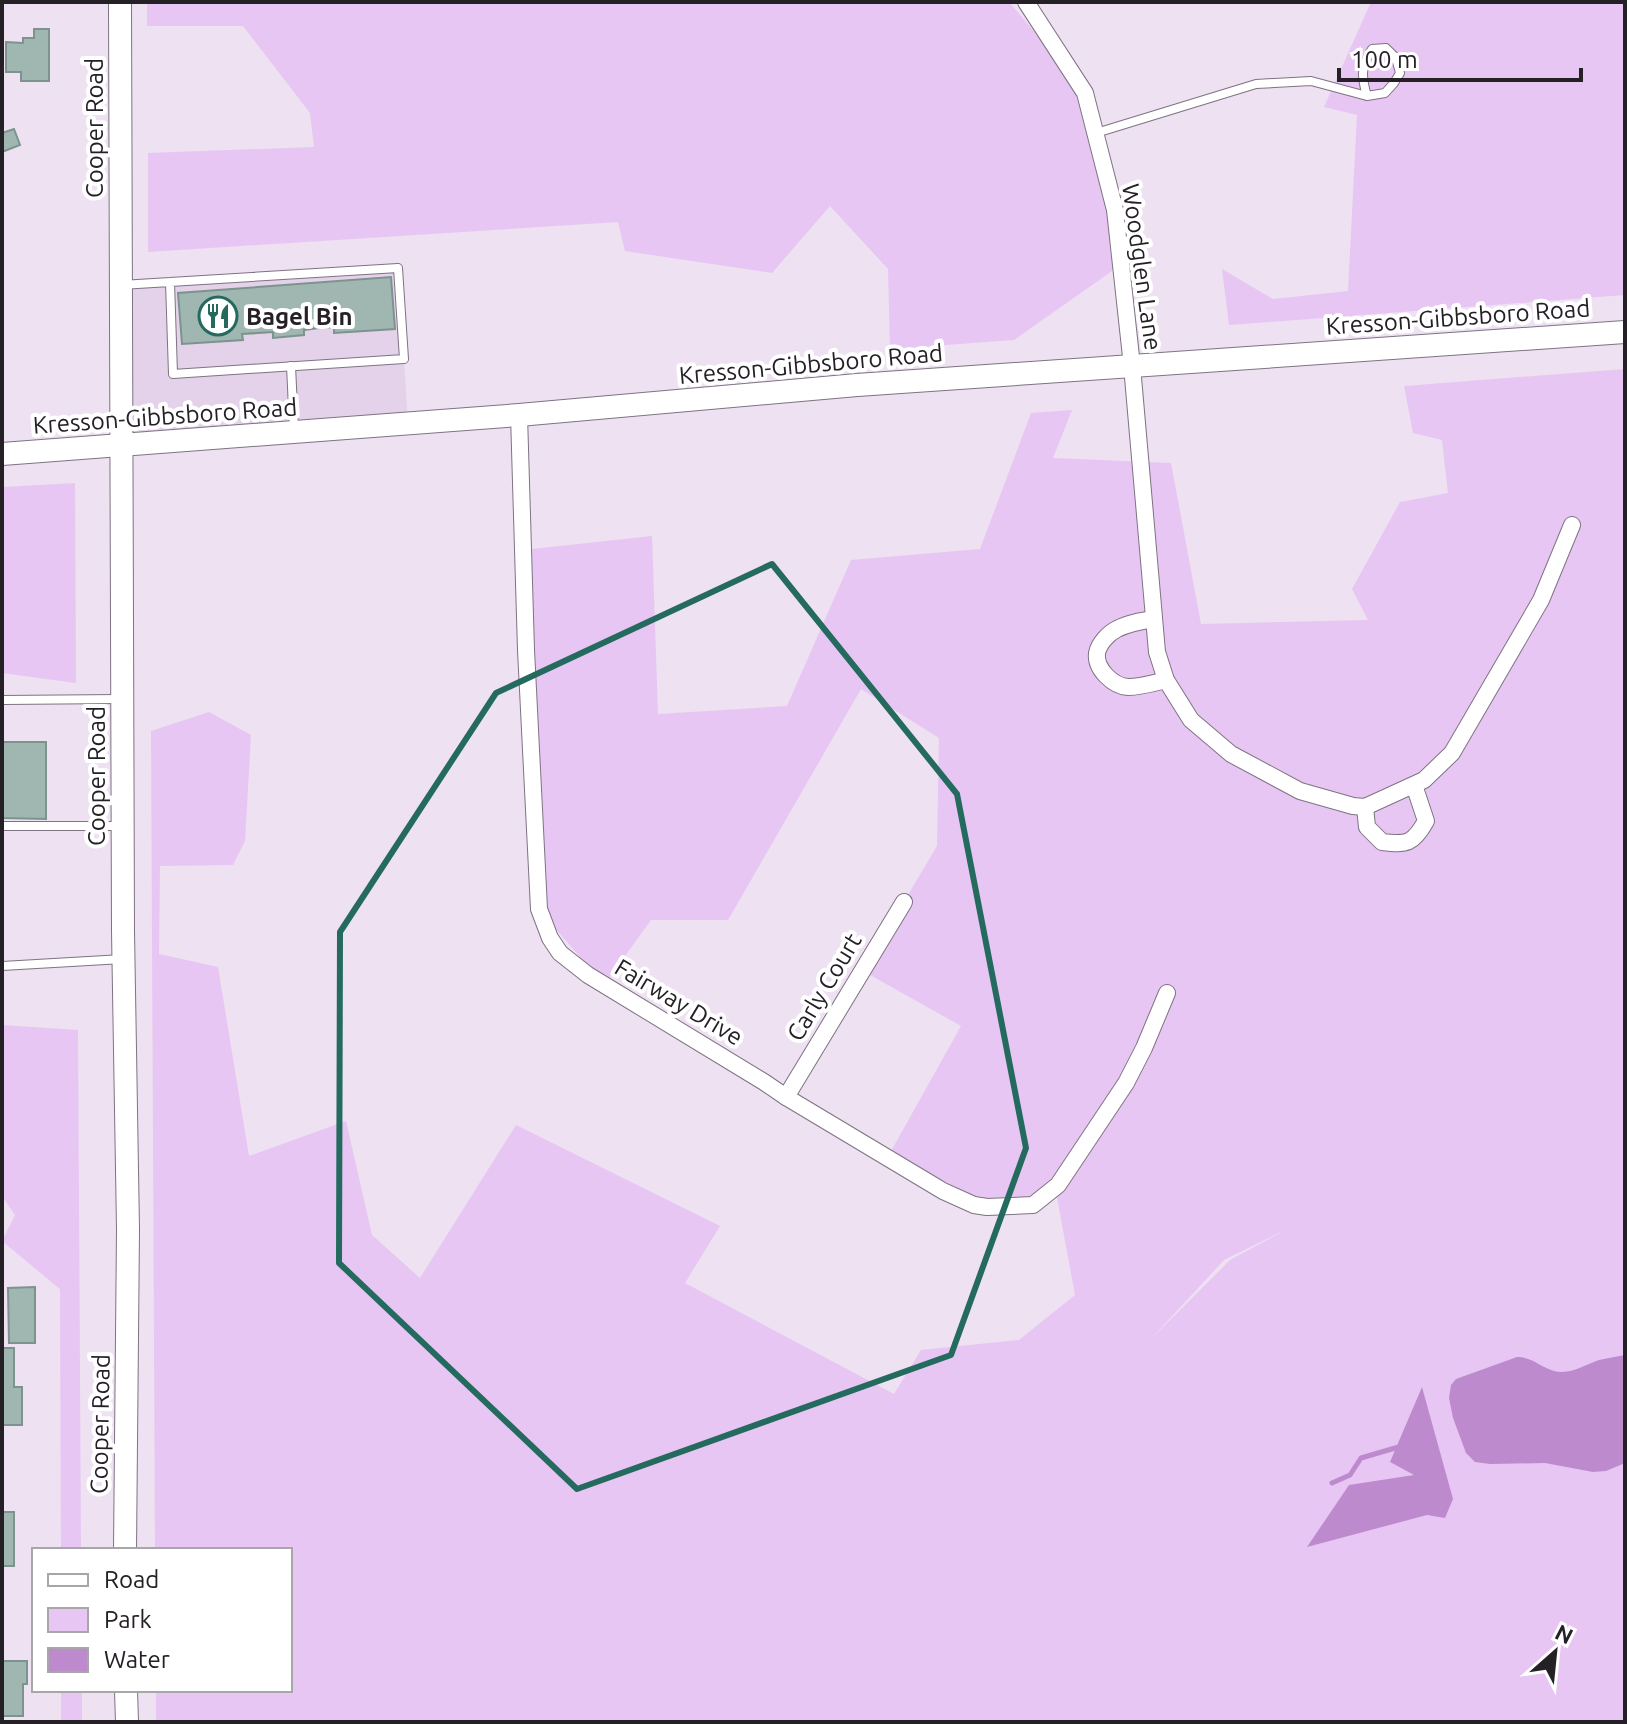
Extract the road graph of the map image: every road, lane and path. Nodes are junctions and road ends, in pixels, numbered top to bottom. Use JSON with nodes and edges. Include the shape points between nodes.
{"nodes":[{"id":1,"x":120,"y":2,"type":"edge"},
{"id":2,"x":1026,"y":2,"type":"edge"},
{"id":3,"x":1367,"y":96,"type":"junction"},
{"id":4,"x":1095,"y":134,"type":"junction"},
{"id":5,"x":170,"y":282,"type":"junction"},
{"id":6,"x":120,"y":285,"type":"junction"},
{"id":7,"x":1625,"y":332,"type":"edge"},
{"id":8,"x":291,"y":366,"type":"junction"},
{"id":9,"x":1132,"y":366,"type":"junction"},
{"id":10,"x":519,"y":415,"type":"junction"},
{"id":11,"x":295,"y":432,"type":"junction"},
{"id":12,"x":121,"y":445,"type":"junction"},
{"id":13,"x":2,"y":454,"type":"edge"},
{"id":14,"x":1572,"y":525,"type":"dead end"},
{"id":15,"x":1154,"y":619,"type":"junction"},
{"id":16,"x":1166,"y":680,"type":"junction"},
{"id":17,"x":122,"y":699,"type":"junction"},
{"id":18,"x":2,"y":700,"type":"edge"},
{"id":19,"x":1414,"y":785,"type":"junction"},
{"id":20,"x":1365,"y":807,"type":"junction"},
{"id":21,"x":2,"y":826,"type":"edge"},
{"id":22,"x":123,"y":826,"type":"junction"},
{"id":23,"x":904,"y":902,"type":"dead end"},
{"id":24,"x":124,"y":958,"type":"junction"},
{"id":25,"x":2,"y":966,"type":"edge"},
{"id":26,"x":1167,"y":993,"type":"dead end"},
{"id":27,"x":786,"y":1097,"type":"junction"},
{"id":28,"x":125,"y":1548,"type":"edge"},
{"id":29,"x":126,"y":1692,"type":"edge"},
{"id":30,"x":127,"y":1722,"type":"edge"}],
"edges":[{"from":1,"to":6,"type":"street","name":"Cooper Road"},
{"from":2,"to":4,"type":"street","name":"Woodglen Lane","via":[[1085,93]]},
{"from":3,"to":3,"type":"lane","via":[[1385,93],[1400,73],[1386,48],[1372,49],[1364,62]]},
{"from":3,"to":4,"type":"lane","via":[[1311,81],[1256,84]]},
{"from":4,"to":9,"type":"street","name":"Woodglen Lane","via":[[1115,210]]},
{"from":5,"to":6,"type":"lane"},
{"from":5,"to":8,"type":"lane","via":[[173,374]]},
{"from":5,"to":8,"type":"lane","via":[[398,268],[404,359]]},
{"from":6,"to":12,"type":"street","name":"Cooper Road"},
{"from":7,"to":9,"type":"street","name":"Kresson-Gibbsboro Road"},
{"from":8,"to":11,"type":"lane"},
{"from":9,"to":10,"type":"street","name":"Kresson-Gibbsboro Road"},
{"from":9,"to":15,"type":"street","name":"Woodglen Lane"},
{"from":10,"to":11,"type":"street","name":"Kresson-Gibbsboro Road"},
{"from":10,"to":27,"type":"street","name":"Fairway Drive","via":[[539,909],[550,938],[588,975]]},
{"from":11,"to":12,"type":"street","name":"Kresson-Gibbsboro Road"},
{"from":12,"to":13,"type":"street","name":"Kresson-Gibbsboro Road"},
{"from":12,"to":17,"type":"street","name":"Cooper Road"},
{"from":14,"to":19,"type":"street","via":[[1541,600],[1452,753]]},
{"from":15,"to":16,"type":"street","name":"Woodglen Lane"},
{"from":15,"to":16,"type":"street","via":[[1115,629],[1097,652],[1109,678],[1126,687]]},
{"from":16,"to":20,"type":"street","name":"Woodglen Lane","via":[[1191,720],[1231,754],[1300,791]]},
{"from":17,"to":18,"type":"lane"},
{"from":17,"to":22,"type":"street","name":"Cooper Road"},
{"from":19,"to":20,"type":"street"},
{"from":19,"to":20,"type":"street","via":[[1426,821],[1417,837],[1403,844],[1382,842],[1367,827]]},
{"from":21,"to":22,"type":"lane"},
{"from":22,"to":24,"type":"street","name":"Cooper Road"},
{"from":23,"to":27,"type":"street","name":"Carly Court"},
{"from":24,"to":25,"type":"lane"},
{"from":24,"to":28,"type":"street","name":"Cooper Road"},
{"from":26,"to":27,"type":"street","name":"Fairway Drive","via":[[1126,1083],[1058,1185],[1033,1205],[974,1205]]},
{"from":29,"to":30,"type":"street"}]}
